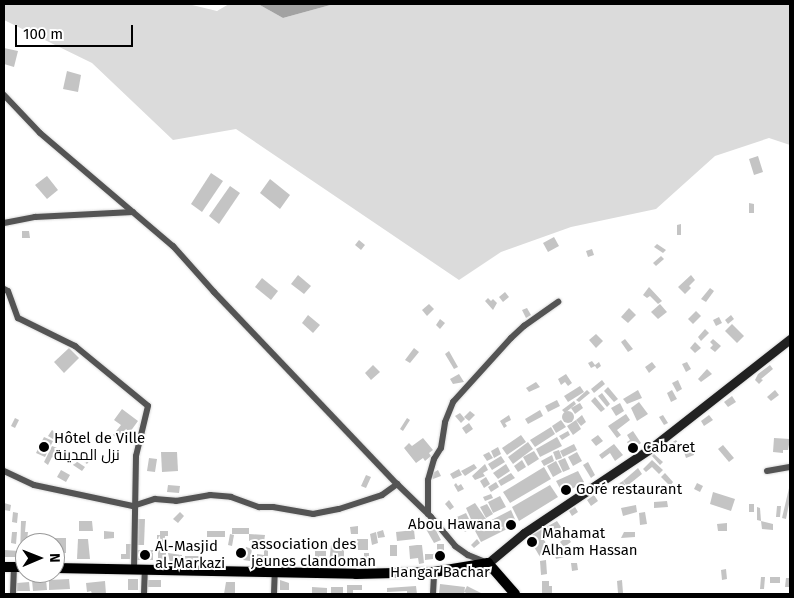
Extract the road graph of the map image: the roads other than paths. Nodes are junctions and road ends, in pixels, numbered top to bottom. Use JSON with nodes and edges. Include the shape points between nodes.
{"nodes":[{"id":1,"x":4,"y":95,"type":"edge"},
{"id":2,"x":133,"y":212,"type":"junction"},
{"id":3,"x":4,"y":223,"type":"edge"},
{"id":4,"x":4,"y":289,"type":"edge"},
{"id":5,"x":558,"y":302,"type":"dead end"},
{"id":6,"x":790,"y":339,"type":"edge"},
{"id":7,"x":790,"y":467,"type":"edge"},
{"id":8,"x":4,"y":471,"type":"edge"},
{"id":9,"x":767,"y":471,"type":"dead end"},
{"id":10,"x":397,"y":484,"type":"junction"},
{"id":11,"x":133,"y":506,"type":"junction"},
{"id":12,"x":428,"y":514,"type":"junction"},
{"id":13,"x":488,"y":563,"type":"junction"},
{"id":14,"x":9,"y":567,"type":"edge"},
{"id":15,"x":65,"y":568,"type":"edge"},
{"id":16,"x":134,"y":570,"type":"junction"},
{"id":17,"x":145,"y":570,"type":"junction"},
{"id":18,"x":275,"y":571,"type":"junction"},
{"id":19,"x":434,"y":572,"type":"junction"},
{"id":20,"x":13,"y":594,"type":"edge"},
{"id":21,"x":144,"y":594,"type":"edge"},
{"id":22,"x":274,"y":594,"type":"edge"},
{"id":23,"x":434,"y":594,"type":"edge"},
{"id":24,"x":515,"y":594,"type":"edge"}],
"edges":[{"from":1,"to":2,"type":"street","via":[[40,133]]},
{"from":2,"to":3,"type":"street","via":[[35,217]]},
{"from":2,"to":10,"type":"street","via":[[173,246]]},
{"from":4,"to":11,"type":"street","via":[[8,291],[18,318],[75,346],[148,406],[136,456]]},
{"from":5,"to":12,"type":"street","via":[[517,332],[453,402],[445,422],[441,448],[428,480]]},
{"from":6,"to":13,"type":"main road","via":[[651,448],[524,533]]},
{"from":7,"to":9,"type":"street"},
{"from":8,"to":11,"type":"street","via":[[34,485]]},
{"from":10,"to":11,"type":"street","via":[[382,495],[313,514],[259,507],[231,497],[210,495],[176,501],[155,500]]},
{"from":10,"to":12,"type":"street"},
{"from":11,"to":16,"type":"street"},
{"from":12,"to":13,"type":"street","via":[[455,546]]},
{"from":13,"to":19,"type":"main road"},
{"from":13,"to":24,"type":"main road"},
{"from":14,"to":20,"type":"street"},
{"from":15,"to":16,"type":"main road"},
{"from":16,"to":17,"type":"main road"},
{"from":17,"to":18,"type":"main road"},
{"from":17,"to":21,"type":"street"},
{"from":18,"to":19,"type":"main road"},
{"from":18,"to":22,"type":"street"},
{"from":19,"to":23,"type":"street"}]}
